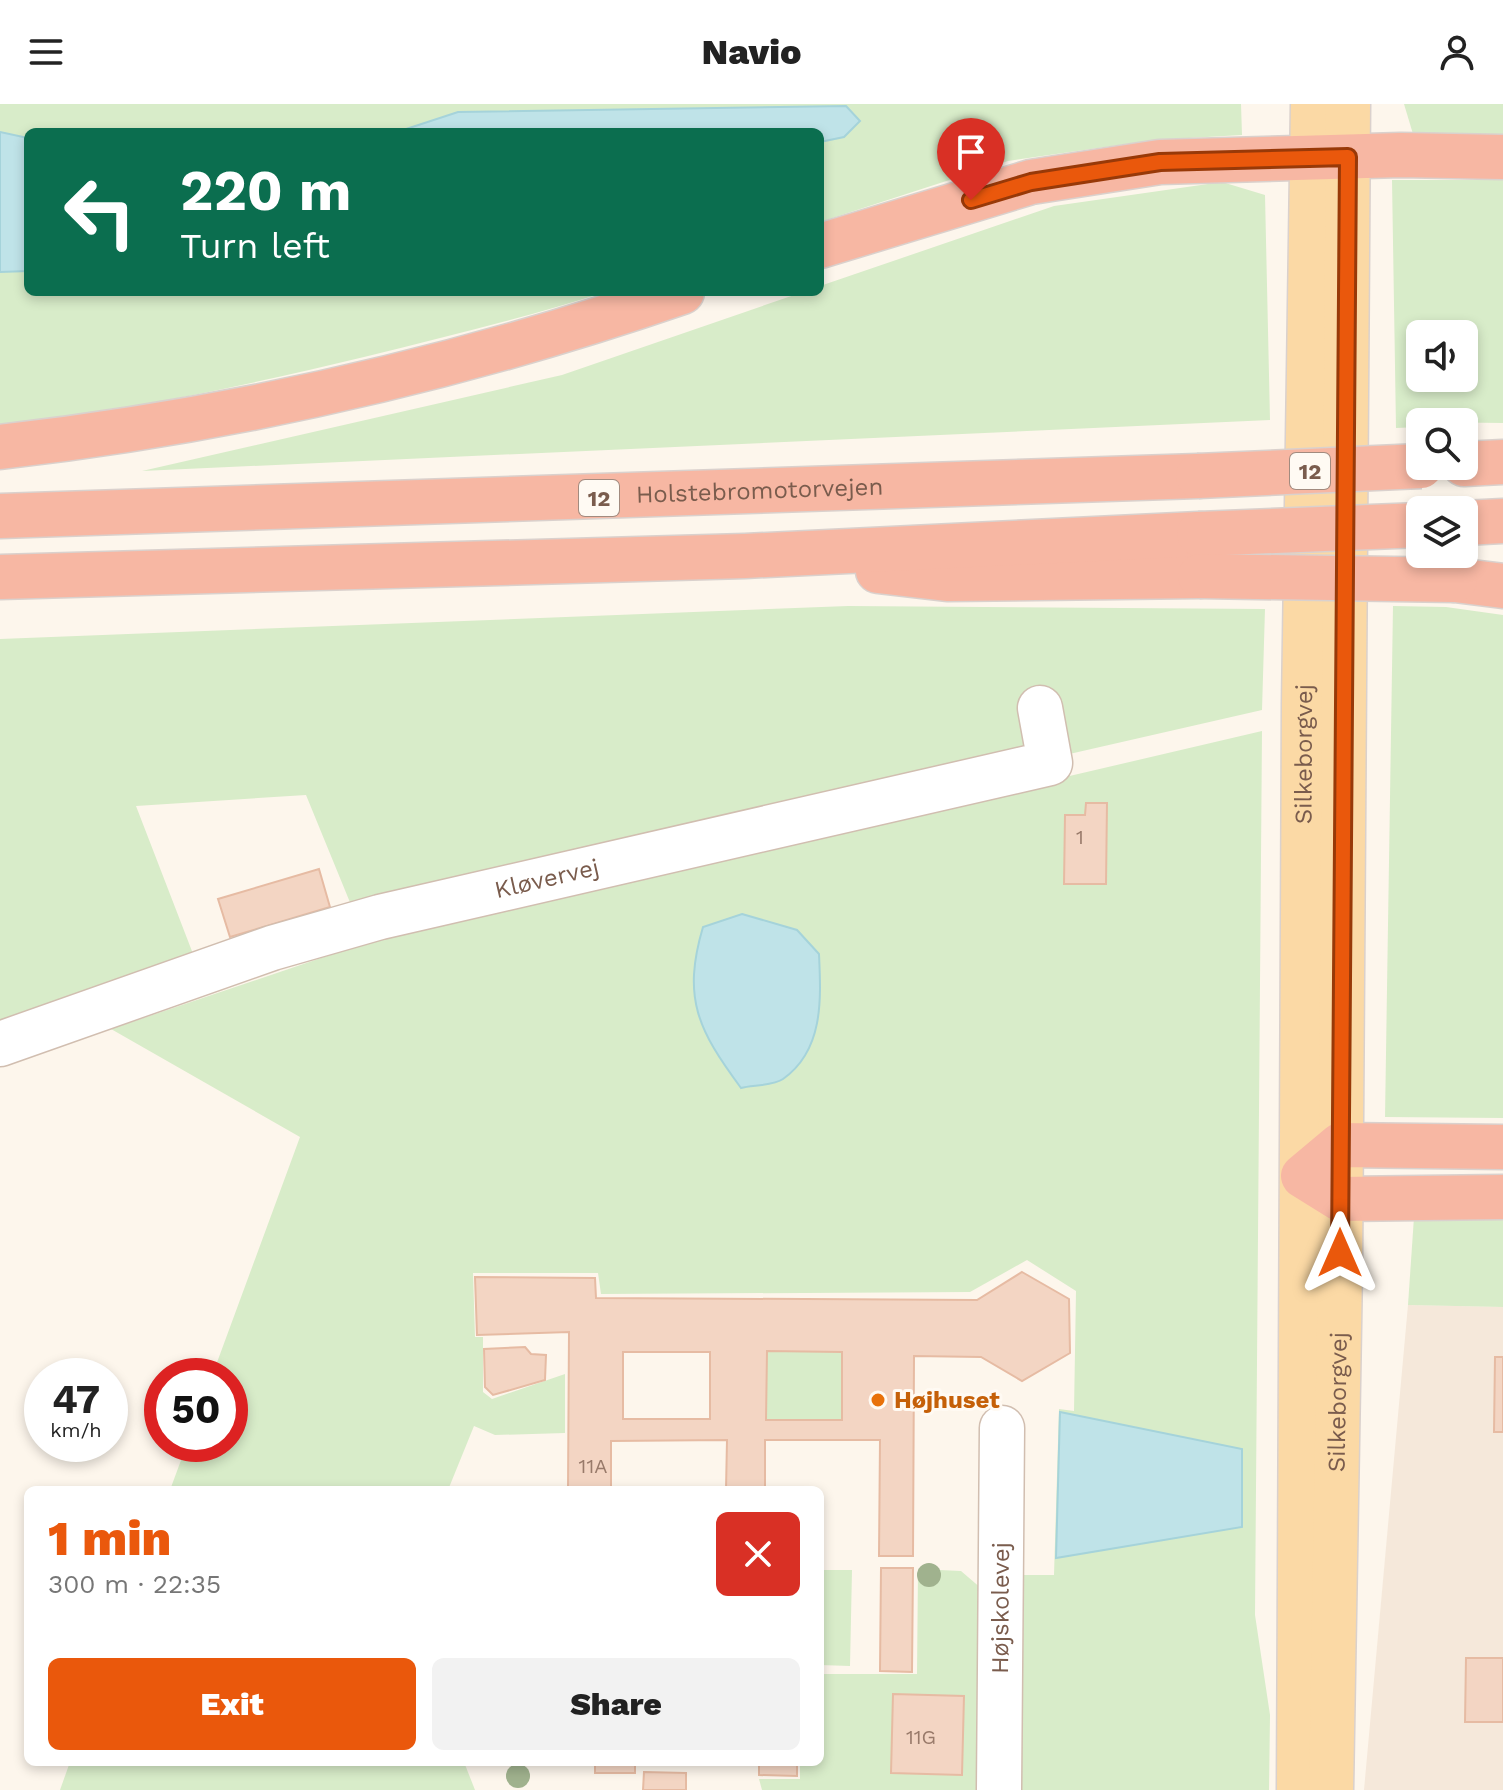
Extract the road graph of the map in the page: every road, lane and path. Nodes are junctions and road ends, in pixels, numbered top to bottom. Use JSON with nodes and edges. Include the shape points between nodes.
{"nodes":[{"id":1,"x":1313,"y":104,"type":"edge"},
{"id":2,"x":1348,"y":104,"type":"edge"},
{"id":3,"x":1331,"y":157,"type":"junction"},
{"id":4,"x":1503,"y":157,"type":"edge"},
{"id":5,"x":824,"y":245,"type":"edge"},
{"id":6,"x":670,"y":296,"type":"edge"},
{"id":7,"x":0,"y":447,"type":"edge"},
{"id":8,"x":1503,"y":462,"type":"edge"},
{"id":9,"x":1478,"y":463,"type":"edge"},
{"id":10,"x":1406,"y":467,"type":"edge"},
{"id":11,"x":0,"y":516,"type":"edge"},
{"id":12,"x":1503,"y":521,"type":"edge"},
{"id":13,"x":1478,"y":522,"type":"edge"},
{"id":14,"x":1406,"y":527,"type":"edge"},
{"id":15,"x":1200,"y":555,"type":"junction"},
{"id":16,"x":0,"y":577,"type":"edge"},
{"id":17,"x":1503,"y":586,"type":"edge"},
{"id":18,"x":1040,"y":708,"type":"dead end"},
{"id":19,"x":0,"y":1044,"type":"edge"},
{"id":20,"x":1340,"y":1145,"type":"junction"},
{"id":21,"x":1503,"y":1147,"type":"edge"},
{"id":22,"x":1303,"y":1176,"type":"junction"},
{"id":23,"x":1503,"y":1197,"type":"edge"},
{"id":24,"x":1340,"y":1199,"type":"junction"},
{"id":25,"x":1002,"y":1428,"type":"dead end"},
{"id":26,"x":999,"y":1790,"type":"edge"},
{"id":27,"x":1299,"y":1790,"type":"edge"},
{"id":28,"x":1331,"y":1790,"type":"edge"}],
"edges":[{"from":1,"to":3,"type":"main road","name":"Silkeborgvej"},
{"from":2,"to":3,"type":"main road","name":"Silkeborgvej"},
{"from":3,"to":4,"type":"highway"},
{"from":3,"to":5,"type":"highway","via":[[1160,162],[1031,182]]},
{"from":3,"to":20,"type":"main road","name":"Silkeborgvej"},
{"from":3,"to":22,"type":"main road","name":"Silkeborgvej","via":[[1304,719]]},
{"from":6,"to":7,"type":"highway","via":[[549,337],[332,393],[108,435]]},
{"from":8,"to":9,"type":"highway"},
{"from":10,"to":11,"type":"highway","name":"Holstebromotorvejen","number":"12","bridge":true},
{"from":12,"to":13,"type":"highway"},
{"from":14,"to":15,"type":"highway","bridge":true},
{"from":15,"to":16,"type":"highway","via":[[947,579],[745,556]]},
{"from":15,"to":17,"type":"highway","bridge":true},
{"from":18,"to":19,"type":"street","name":"Kløvervej","via":[[1050,763],[380,917],[272,948]]},
{"from":20,"to":21,"type":"highway"},
{"from":20,"to":22,"type":"highway"},
{"from":20,"to":24,"type":"main road","name":"Silkeborgvej"},
{"from":22,"to":24,"type":"highway"},
{"from":22,"to":27,"type":"main road","name":"Silkeborgvej"},
{"from":23,"to":24,"type":"highway"},
{"from":24,"to":28,"type":"main road","name":"Silkeborgvej"},
{"from":25,"to":26,"type":"street","name":"Højskolevej"}]}
